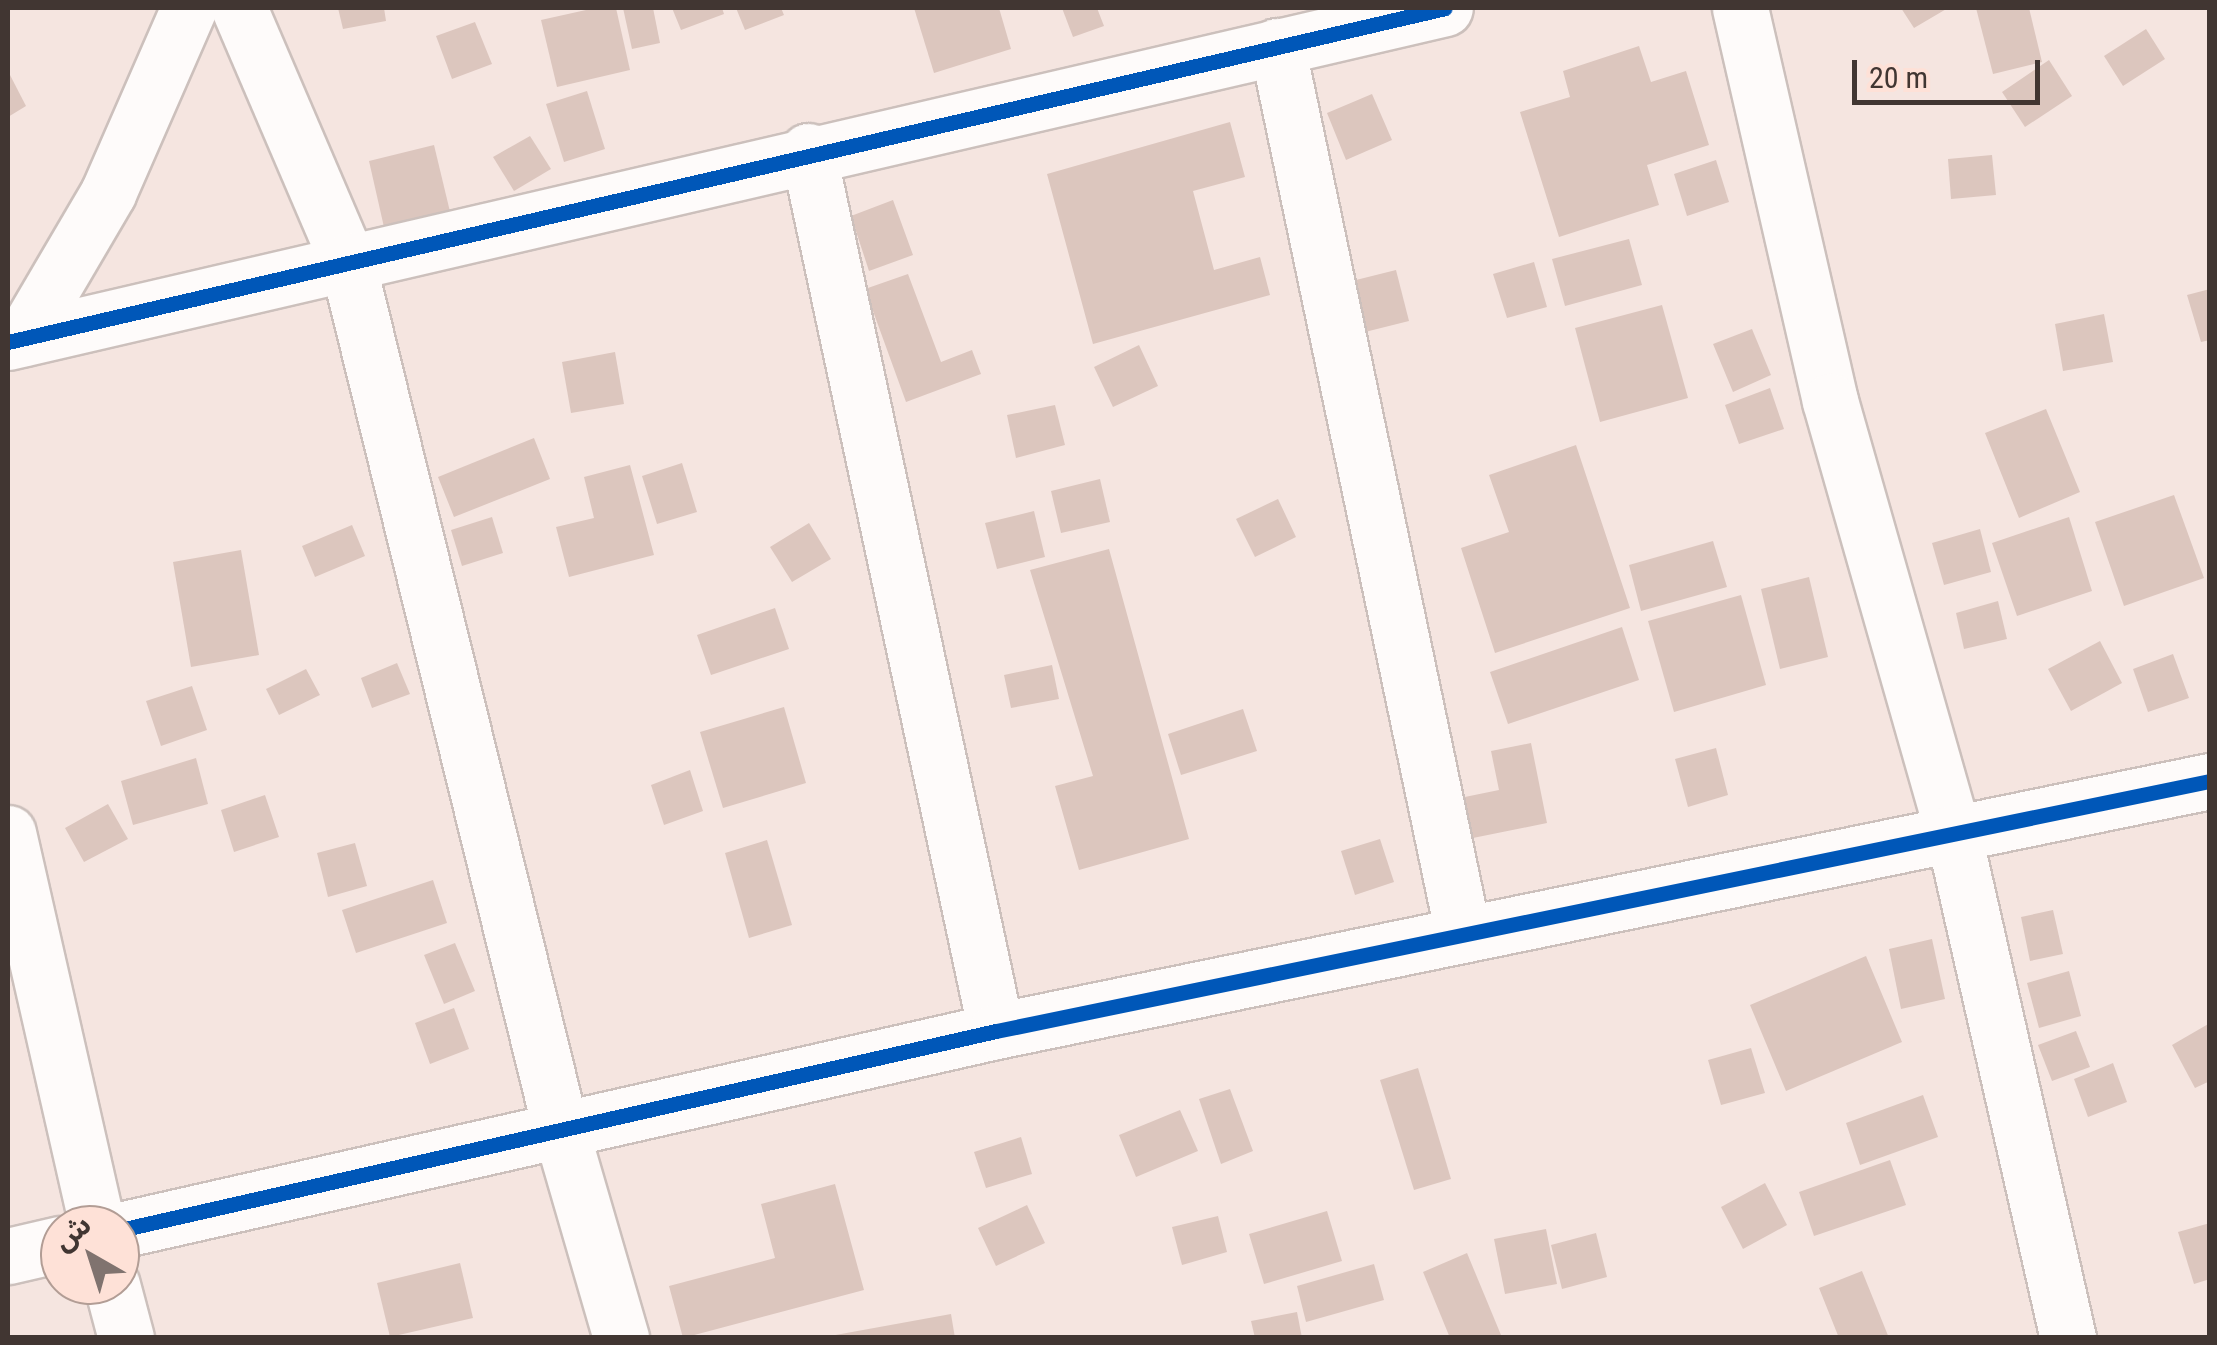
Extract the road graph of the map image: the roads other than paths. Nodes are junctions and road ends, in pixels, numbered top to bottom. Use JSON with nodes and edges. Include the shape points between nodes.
{"nodes":[{"id":1,"x":190,"y":8,"type":"edge"},
{"id":2,"x":238,"y":8,"type":"edge"},
{"id":3,"x":1446,"y":8,"type":"edge"},
{"id":4,"x":1740,"y":8,"type":"edge"},
{"id":5,"x":1277,"y":46,"type":"junction"},
{"id":6,"x":808,"y":151,"type":"junction"},
{"id":7,"x":346,"y":260,"type":"junction"},
{"id":8,"x":15,"y":340,"type":"edge"},
{"id":9,"x":2210,"y":781,"type":"edge"},
{"id":10,"x":1952,"y":832,"type":"junction"},
{"id":11,"x":8,"y":833,"type":"edge"},
{"id":12,"x":1463,"y":934,"type":"junction"},
{"id":13,"x":996,"y":1031,"type":"junction"},
{"id":14,"x":561,"y":1131,"type":"junction"},
{"id":15,"x":92,"y":1205,"type":"edge"},
{"id":16,"x":140,"y":1226,"type":"edge"},
{"id":17,"x":40,"y":1249,"type":"edge"},
{"id":18,"x":8,"y":1256,"type":"edge"},
{"id":19,"x":117,"y":1305,"type":"edge"},
{"id":20,"x":2062,"y":1336,"type":"edge"},
{"id":21,"x":126,"y":1338,"type":"edge"},
{"id":22,"x":621,"y":1338,"type":"edge"}],
"edges":[{"from":1,"to":8,"type":"street","via":[[108,193]]},
{"from":2,"to":7,"type":"street"},
{"from":3,"to":5,"type":"street"},
{"from":4,"to":10,"type":"street","via":[[1830,401]]},
{"from":5,"to":6,"type":"street"},
{"from":5,"to":12,"type":"street"},
{"from":6,"to":7,"type":"street"},
{"from":6,"to":13,"type":"street"},
{"from":7,"to":8,"type":"street"},
{"from":7,"to":14,"type":"street"},
{"from":9,"to":10,"type":"street"},
{"from":10,"to":12,"type":"street"},
{"from":10,"to":20,"type":"street"},
{"from":11,"to":15,"type":"street"},
{"from":12,"to":13,"type":"street"},
{"from":13,"to":14,"type":"street"},
{"from":14,"to":16,"type":"street"},
{"from":14,"to":22,"type":"street"},
{"from":17,"to":18,"type":"street"},
{"from":19,"to":21,"type":"street"}]}
